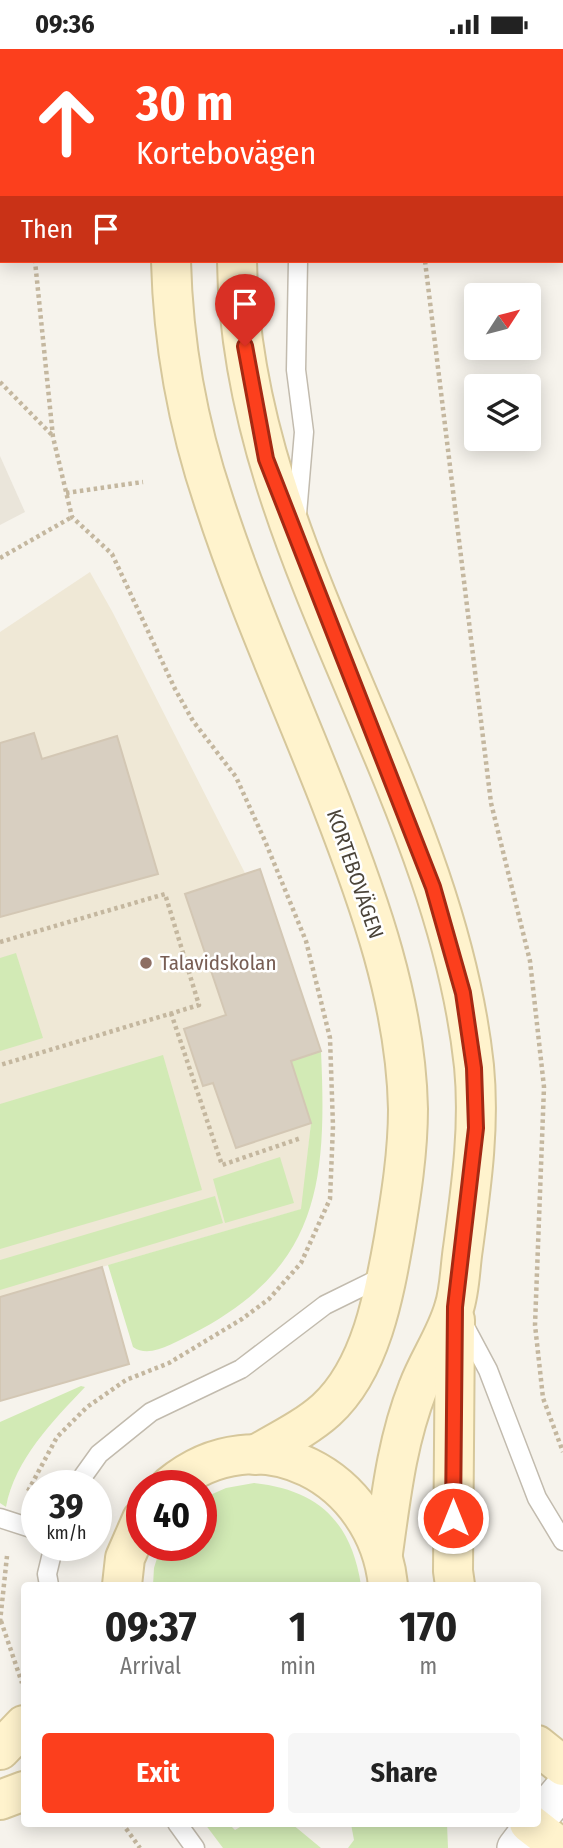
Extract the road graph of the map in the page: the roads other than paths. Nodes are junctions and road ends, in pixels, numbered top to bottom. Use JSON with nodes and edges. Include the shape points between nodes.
{"nodes":[{"id":1,"x":171,"y":263,"type":"edge"},
{"id":2,"x":237,"y":263,"type":"edge"},
{"id":3,"x":298,"y":263,"type":"edge"},
{"id":4,"x":295,"y":538,"type":"junction"},
{"id":5,"x":388,"y":1275,"type":"junction"},
{"id":6,"x":455,"y":1307,"type":"junction"},
{"id":7,"x":255,"y":1455,"type":"junction"},
{"id":8,"x":88,"y":1470,"type":"edge"},
{"id":9,"x":195,"y":1470,"type":"edge"},
{"id":10,"x":563,"y":1541,"type":"edge"},
{"id":11,"x":126,"y":1556,"type":"edge"},
{"id":12,"x":50,"y":1561,"type":"edge"},
{"id":13,"x":386,"y":1569,"type":"edge"},
{"id":14,"x":48,"y":1582,"type":"edge"},
{"id":15,"x":122,"y":1582,"type":"edge"},
{"id":16,"x":455,"y":1582,"type":"edge"},
{"id":17,"x":21,"y":1728,"type":"edge"},
{"id":18,"x":541,"y":1748,"type":"edge"},
{"id":19,"x":0,"y":1750,"type":"edge"},
{"id":20,"x":563,"y":1766,"type":"edge"},
{"id":21,"x":563,"y":1789,"type":"edge"},
{"id":22,"x":21,"y":1792,"type":"edge"},
{"id":23,"x":0,"y":1800,"type":"edge"},
{"id":24,"x":541,"y":1823,"type":"edge"},
{"id":25,"x":180,"y":1827,"type":"edge"},
{"id":26,"x":195,"y":1848,"type":"edge"}],
"edges":[{"from":1,"to":5,"type":"street","name":"KORTEBOVÄGEN","via":[[172,305],[189,409],[212,497],[366,895],[388,971],[401,1036],[408,1109]]},
{"from":2,"to":4,"type":"street","via":[[247,371],[266,459]]},
{"from":3,"to":4,"type":"lane","via":[[296,370],[304,432]]},
{"from":4,"to":6,"type":"street","via":[[442,909],[463,993],[474,1068],[476,1128]]},
{"from":5,"to":7,"type":"street","name":"KORTEBOVÄGEN","via":[[363,1355],[343,1390],[326,1409]]},
{"from":5,"to":8,"type":"lane","via":[[325,1305],[241,1369],[151,1412],[99,1454]]},
{"from":6,"to":10,"type":"lane","via":[[488,1370],[537,1498]]},
{"from":6,"to":13,"type":"street","via":[[417,1389],[396,1455]]},
{"from":6,"to":16,"type":"street"},
{"from":7,"to":9,"type":"street"},
{"from":7,"to":13,"type":"street","via":[[284,1458],[336,1482],[372,1526]]},
{"from":11,"to":15,"type":"street"},
{"from":12,"to":14,"type":"lane"},
{"from":17,"to":19,"type":"street"},
{"from":18,"to":20,"type":"street"},
{"from":21,"to":24,"type":"street"},
{"from":22,"to":23,"type":"street"},
{"from":25,"to":26,"type":"lane"}]}
